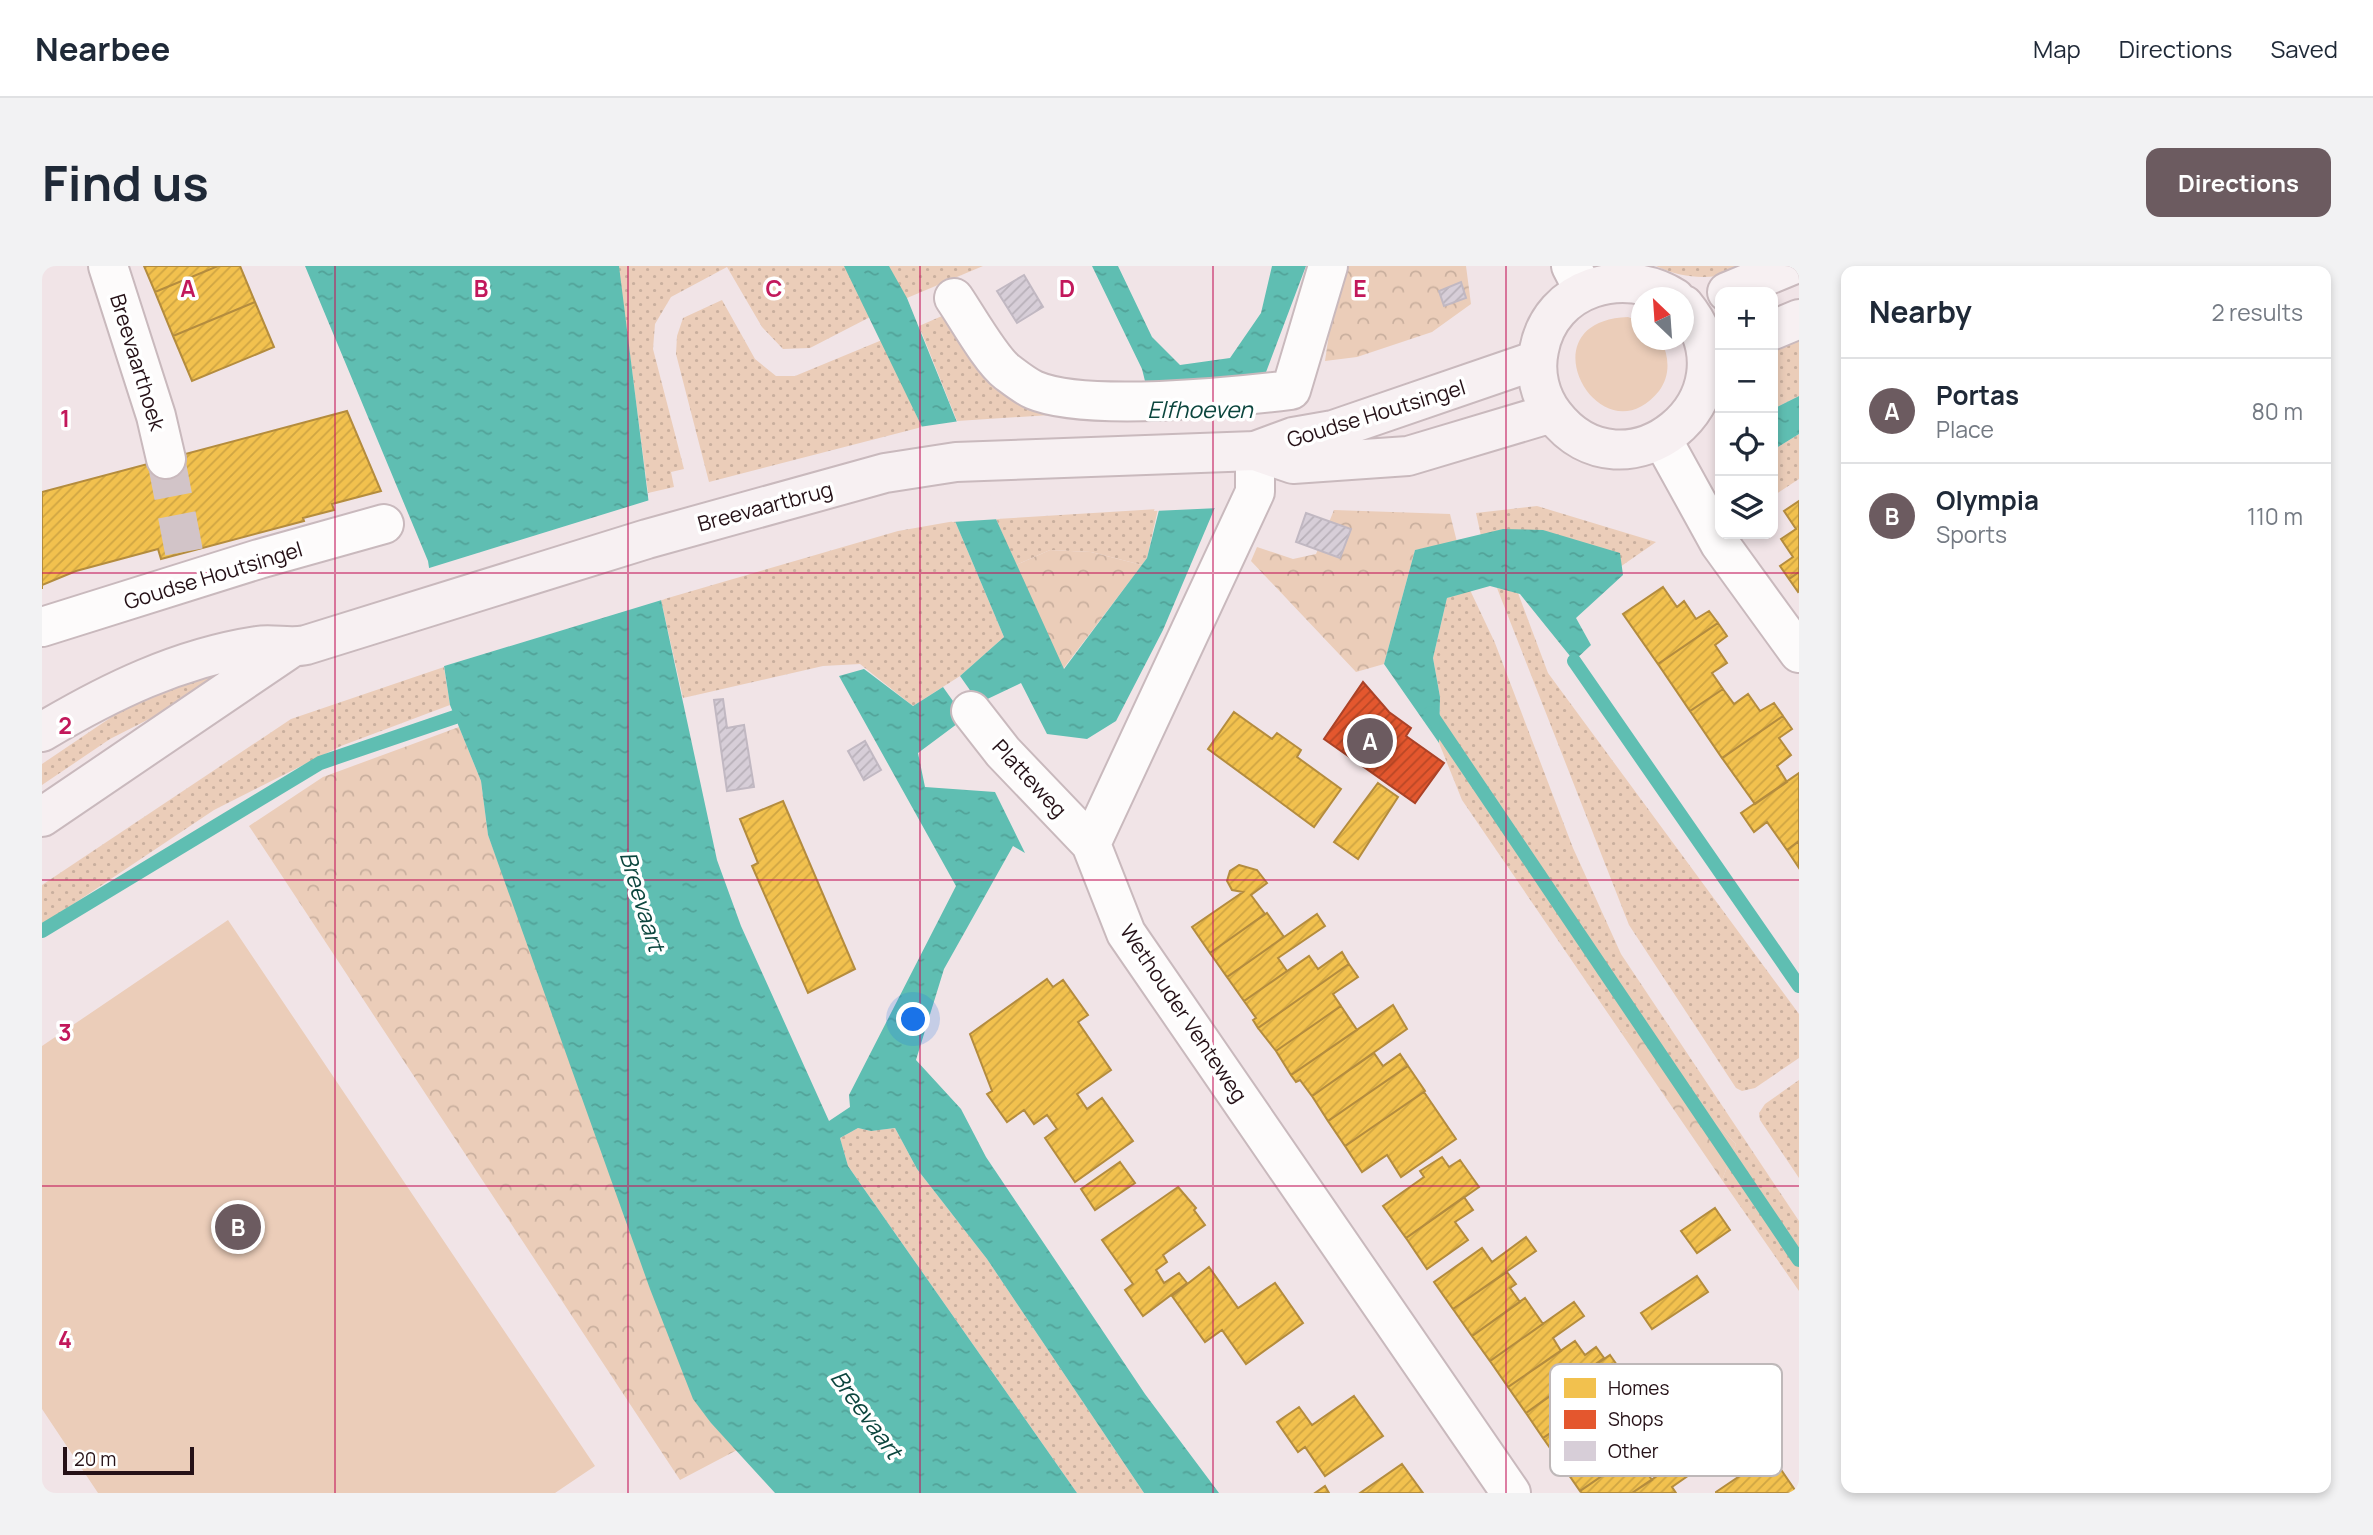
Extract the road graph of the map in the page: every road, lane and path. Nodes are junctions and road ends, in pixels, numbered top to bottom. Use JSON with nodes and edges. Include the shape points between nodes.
{"nodes":[{"id":1,"x":108,"y":266,"type":"edge"},
{"id":2,"x":1328,"y":266,"type":"edge"},
{"id":3,"x":1790,"y":266,"type":"edge"},
{"id":4,"x":1577,"y":278,"type":"edge"},
{"id":5,"x":1651,"y":287,"type":"edge"},
{"id":6,"x":1739,"y":287,"type":"edge"},
{"id":7,"x":1715,"y":296,"type":"edge"},
{"id":8,"x":954,"y":298,"type":"dead end"},
{"id":9,"x":1694,"y":302,"type":"edge"},
{"id":10,"x":1799,"y":319,"type":"edge"},
{"id":11,"x":1694,"y":322,"type":"edge"},
{"id":12,"x":1778,"y":328,"type":"edge"},
{"id":13,"x":1537,"y":360,"type":"junction"},
{"id":14,"x":1714,"y":361,"type":"edge"},
{"id":15,"x":1552,"y":413,"type":"junction"},
{"id":16,"x":1662,"y":439,"type":"junction"},
{"id":17,"x":1247,"y":451,"type":"junction"},
{"id":18,"x":166,"y":459,"type":"tunnel mouth"},
{"id":19,"x":384,"y":524,"type":"dead end"},
{"id":20,"x":42,"y":627,"type":"edge"},
{"id":21,"x":298,"y":647,"type":"junction"},
{"id":22,"x":1799,"y":653,"type":"edge"},
{"id":23,"x":971,"y":711,"type":"dead end"},
{"id":24,"x":42,"y":732,"type":"edge"},
{"id":25,"x":42,"y":817,"type":"edge"},
{"id":26,"x":1091,"y":844,"type":"junction"},
{"id":27,"x":1511,"y":1493,"type":"edge"}],
"edges":[{"from":1,"to":18,"type":"street","name":"Breevaarthoek"},
{"from":2,"to":8,"type":"street","via":[[1291,390],[1267,393],[1128,401],[1080,399],[1035,390],[1004,370]]},
{"from":3,"to":6,"type":"main road"},
{"from":4,"to":5,"type":"main road","via":[[1636,280]]},
{"from":4,"to":13,"type":"main road","via":[[1542,336]]},
{"from":7,"to":9,"type":"main road"},
{"from":10,"to":12,"type":"main road"},
{"from":11,"to":14,"type":"main road"},
{"from":13,"to":15,"type":"main road","via":[[1542,393]]},
{"from":13,"to":17,"type":"main road","name":"Goudse Houtsingel","via":[[1333,430]]},
{"from":14,"to":16,"type":"main road","via":[[1699,400],[1684,422]]},
{"from":15,"to":16,"type":"main road","via":[[1574,434],[1602,447],[1633,448]]},
{"from":15,"to":17,"type":"main road","name":"Goudse Houtsingel","via":[[1408,456],[1293,464]]},
{"from":16,"to":22,"type":"street","via":[[1720,544]]},
{"from":17,"to":21,"type":"main road","name":"Breevaartbrug","via":[[956,462],[885,473],[647,539]]},
{"from":17,"to":26,"type":"street","via":[[1255,492]]},
{"from":19,"to":20,"type":"street","name":"Goudse Houtsingel","via":[[188,567]]},
{"from":21,"to":24,"type":"main road","via":[[261,645],[213,655],[135,681]]},
{"from":21,"to":25,"type":"main road"},
{"from":23,"to":26,"type":"street","name":"Platteweg","via":[[1003,752]]},
{"from":26,"to":27,"type":"street","name":"Wethouder Venteweg","via":[[1126,933]]}]}
